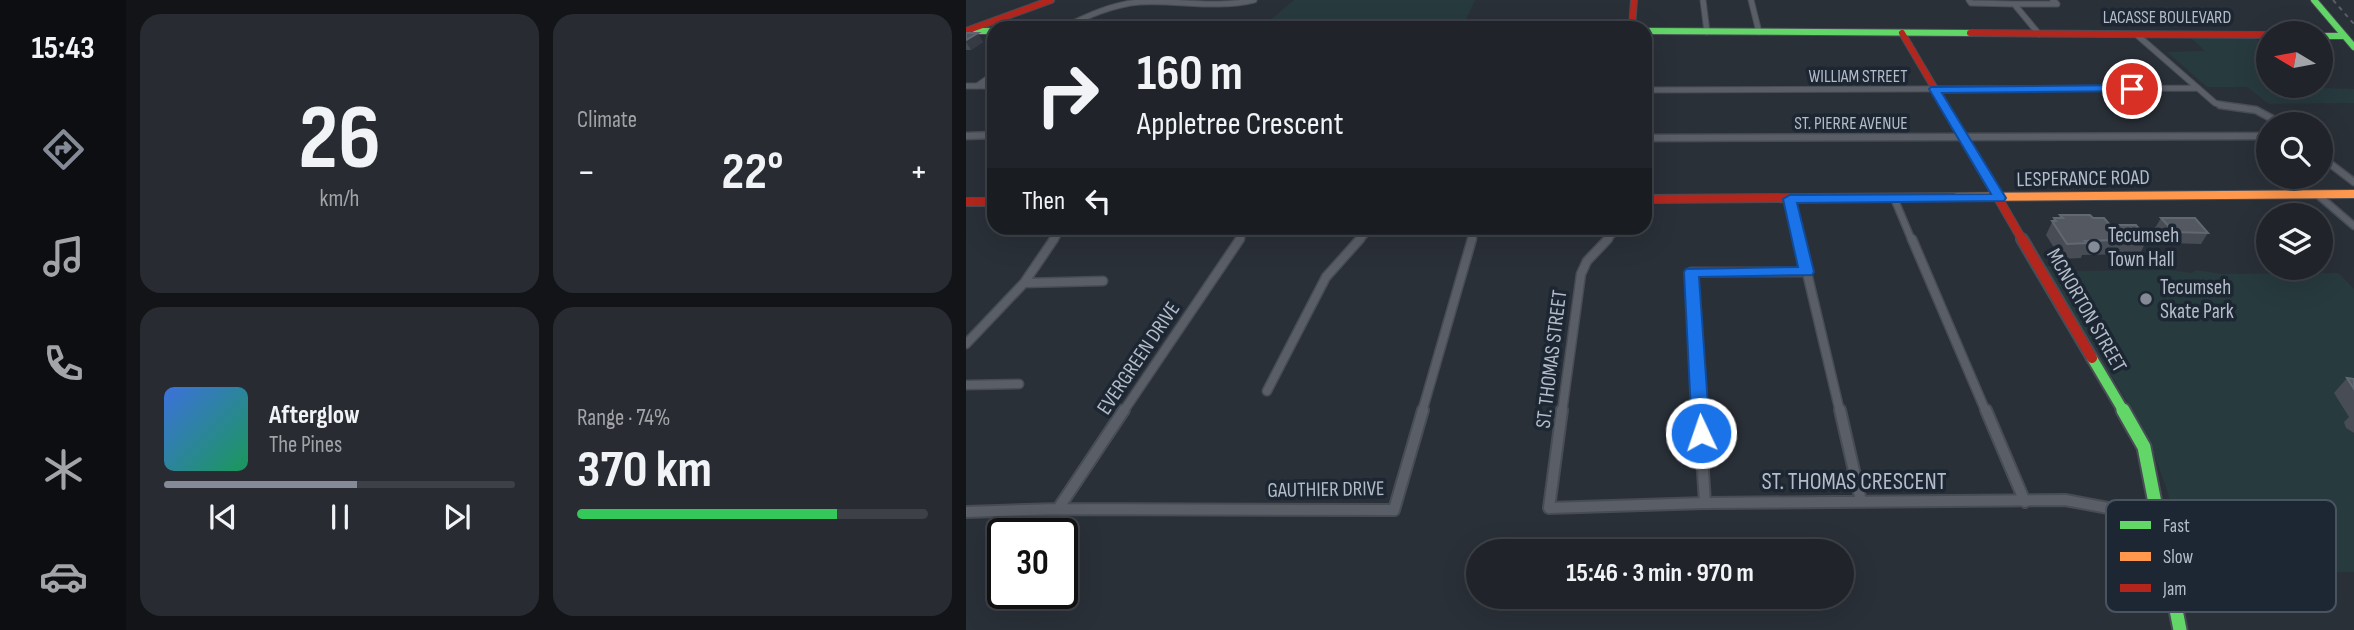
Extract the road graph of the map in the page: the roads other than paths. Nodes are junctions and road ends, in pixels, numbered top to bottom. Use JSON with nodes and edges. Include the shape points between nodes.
{"nodes":[{"id":1,"x":1051,"y":0,"type":"edge"},
{"id":2,"x":1254,"y":0,"type":"edge"},
{"id":3,"x":1634,"y":0,"type":"edge"},
{"id":4,"x":1703,"y":0,"type":"edge"},
{"id":5,"x":1751,"y":0,"type":"edge"},
{"id":6,"x":1969,"y":0,"type":"edge"},
{"id":7,"x":2053,"y":0,"type":"edge"},
{"id":8,"x":2314,"y":0,"type":"edge"},
{"id":9,"x":1144,"y":1,"type":"edge"},
{"id":10,"x":2014,"y":4,"type":"junction"},
{"id":11,"x":993,"y":21,"type":"edge"},
{"id":12,"x":1077,"y":21,"type":"edge"},
{"id":13,"x":1632,"y":21,"type":"edge"},
{"id":14,"x":987,"y":23,"type":"edge"},
{"id":15,"x":966,"y":31,"type":"edge"},
{"id":16,"x":987,"y":31,"type":"edge"},
{"id":17,"x":1652,"y":31,"type":"edge"},
{"id":18,"x":1707,"y":32,"type":"junction"},
{"id":19,"x":1759,"y":32,"type":"junction"},
{"id":20,"x":1902,"y":33,"type":"junction"},
{"id":21,"x":2039,"y":34,"type":"junction"},
{"id":22,"x":2137,"y":35,"type":"junction"},
{"id":23,"x":2256,"y":36,"type":"edge"},
{"id":24,"x":2333,"y":36,"type":"edge"},
{"id":25,"x":2344,"y":36,"type":"junction"},
{"id":26,"x":2354,"y":47,"type":"edge"},
{"id":27,"x":987,"y":79,"type":"edge"},
{"id":28,"x":966,"y":86,"type":"edge"},
{"id":29,"x":977,"y":86,"type":"junction"},
{"id":30,"x":987,"y":86,"type":"edge"},
{"id":31,"x":2197,"y":88,"type":"junction"},
{"id":32,"x":1934,"y":89,"type":"junction"},
{"id":33,"x":1652,"y":90,"type":"edge"},
{"id":34,"x":2266,"y":112,"type":"edge"},
{"id":35,"x":966,"y":135,"type":"edge"},
{"id":36,"x":987,"y":135,"type":"edge"},
{"id":37,"x":2256,"y":136,"type":"edge"},
{"id":38,"x":1962,"y":137,"type":"junction"},
{"id":39,"x":1652,"y":138,"type":"edge"},
{"id":40,"x":2333,"y":166,"type":"edge"},
{"id":41,"x":2354,"y":182,"type":"edge"},
{"id":42,"x":2354,"y":194,"type":"edge"},
{"id":43,"x":2318,"y":195,"type":"junction"},
{"id":44,"x":1894,"y":198,"type":"junction"},
{"id":45,"x":2000,"y":198,"type":"junction"},
{"id":46,"x":1652,"y":199,"type":"edge"},
{"id":47,"x":1790,"y":199,"type":"junction"},
{"id":48,"x":966,"y":202,"type":"edge"},
{"id":49,"x":987,"y":202,"type":"edge"},
{"id":50,"x":2354,"y":226,"type":"edge"},
{"id":51,"x":1057,"y":235,"type":"edge"},
{"id":52,"x":1242,"y":235,"type":"edge"},
{"id":53,"x":1364,"y":235,"type":"edge"},
{"id":54,"x":1473,"y":235,"type":"edge"},
{"id":55,"x":1611,"y":235,"type":"edge"},
{"id":56,"x":1806,"y":272,"type":"junction"},
{"id":57,"x":1102,"y":281,"type":"dead end"},
{"id":58,"x":1024,"y":283,"type":"junction"},
{"id":59,"x":966,"y":344,"type":"edge"},
{"id":60,"x":1019,"y":384,"type":"dead end"},
{"id":61,"x":966,"y":385,"type":"edge"},
{"id":62,"x":1267,"y":391,"type":"dead end"},
{"id":63,"x":2154,"y":500,"type":"edge"},
{"id":64,"x":1861,"y":501,"type":"junction"},
{"id":65,"x":2025,"y":502,"type":"junction"},
{"id":66,"x":1705,"y":503,"type":"junction"},
{"id":67,"x":1549,"y":508,"type":"joint"},
{"id":68,"x":2106,"y":508,"type":"edge"},
{"id":69,"x":1058,"y":509,"type":"junction"},
{"id":70,"x":966,"y":512,"type":"edge"},
{"id":71,"x":2176,"y":612,"type":"edge"},
{"id":72,"x":2180,"y":630,"type":"edge"}],
"edges":[{"from":1,"to":11,"type":"street"},
{"from":2,"to":9,"type":"street","via":[[1223,5]]},
{"from":3,"to":13,"type":"street"},
{"from":4,"to":18,"type":"street"},
{"from":5,"to":19,"type":"street"},
{"from":6,"to":10,"type":"street"},
{"from":7,"to":10,"type":"street","via":[[2057,4]]},
{"from":8,"to":25,"type":"street"},
{"from":9,"to":12,"type":"street","via":[[1100,10]]},
{"from":10,"to":21,"type":"street"},
{"from":14,"to":15,"type":"street"},
{"from":15,"to":16,"type":"street"},
{"from":17,"to":18,"type":"street","name":"LACASSE BOULEVARD"},
{"from":18,"to":19,"type":"street","name":"LACASSE BOULEVARD"},
{"from":19,"to":20,"type":"street","name":"LACASSE BOULEVARD"},
{"from":20,"to":21,"type":"street","name":"LACASSE BOULEVARD"},
{"from":20,"to":32,"type":"street","name":"MCNORTON STREET"},
{"from":21,"to":22,"type":"street","name":"LACASSE BOULEVARD"},
{"from":22,"to":23,"type":"street","name":"LACASSE BOULEVARD"},
{"from":22,"to":31,"type":"street"},
{"from":24,"to":25,"type":"street"},
{"from":25,"to":26,"type":"street"},
{"from":27,"to":29,"type":"street"},
{"from":28,"to":29,"type":"street"},
{"from":29,"to":30,"type":"street"},
{"from":31,"to":32,"type":"street","name":"WILLIAM STREET"},
{"from":31,"to":34,"type":"street","via":[[2228,108]]},
{"from":32,"to":33,"type":"street","name":"WILLIAM STREET"},
{"from":32,"to":38,"type":"street","name":"MCNORTON STREET"},
{"from":35,"to":36,"type":"street"},
{"from":37,"to":38,"type":"street","name":"ST. PIERRE AVENUE"},
{"from":38,"to":39,"type":"street","name":"ST. PIERRE AVENUE"},
{"from":38,"to":45,"type":"street","name":"MCNORTON STREET"},
{"from":40,"to":41,"type":"street"},
{"from":42,"to":43,"type":"street","name":"LESPERANCE ROAD"},
{"from":43,"to":45,"type":"street","name":"LESPERANCE ROAD"},
{"from":43,"to":50,"type":"street"},
{"from":44,"to":45,"type":"street","name":"LESPERANCE ROAD"},
{"from":44,"to":47,"type":"street","name":"LESPERANCE ROAD"},
{"from":44,"to":65,"type":"street"},
{"from":45,"to":63,"type":"street","name":"MCNORTON STREET","via":[[2134,426],[2144,447]]},
{"from":46,"to":47,"type":"street","name":"LESPERANCE ROAD"},
{"from":47,"to":56,"type":"street"},
{"from":48,"to":49,"type":"street"},
{"from":51,"to":58,"type":"street"},
{"from":52,"to":69,"type":"street","name":"EVERGREEN DRIVE"},
{"from":53,"to":62,"type":"street","via":[[1326,277]]},
{"from":54,"to":69,"type":"street","name":"GAUTHIER DRIVE","via":[[1394,510]]},
{"from":55,"to":67,"type":"street","name":"ST. THOMAS STREET","via":[[1581,274]]},
{"from":56,"to":64,"type":"street"},
{"from":56,"to":66,"type":"street","via":[[1692,272]]},
{"from":57,"to":58,"type":"street"},
{"from":58,"to":59,"type":"street"},
{"from":60,"to":61,"type":"street"},
{"from":64,"to":65,"type":"street","name":"ST. THOMAS CRESCENT"},
{"from":64,"to":66,"type":"street","name":"ST. THOMAS CRESCENT"},
{"from":65,"to":68,"type":"street","name":"ST. THOMAS CRESCENT","via":[[2065,500]]},
{"from":66,"to":67,"type":"street","name":"ST. THOMAS CRESCENT"},
{"from":69,"to":70,"type":"street","name":"GAUTHIER DRIVE"},
{"from":71,"to":72,"type":"street","name":"MCNORTON STREET"}]}
